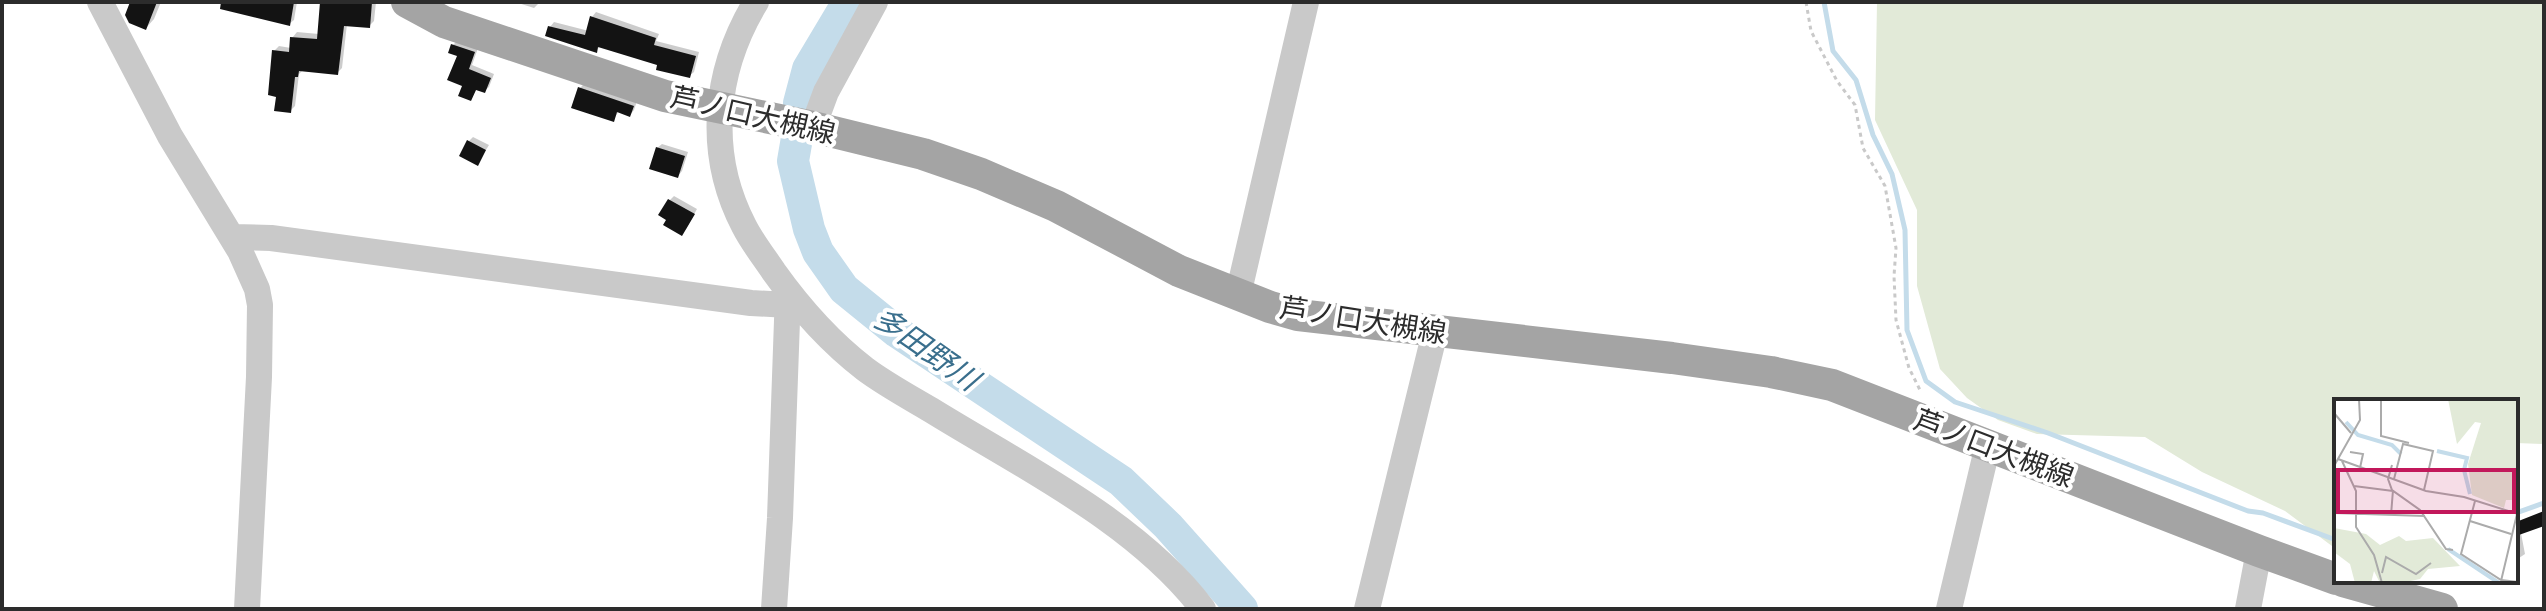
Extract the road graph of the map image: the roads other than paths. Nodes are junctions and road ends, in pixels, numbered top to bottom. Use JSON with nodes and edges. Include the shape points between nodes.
{"nodes":[{"id":1,"x":100,"y":2,"type":"edge"},
{"id":2,"x":407,"y":2,"type":"edge"},
{"id":3,"x":756,"y":2,"type":"edge"},
{"id":4,"x":875,"y":2,"type":"edge"},
{"id":5,"x":1306,"y":2,"type":"edge"},
{"id":6,"x":719,"y":108,"type":"junction"},
{"id":7,"x":813,"y":127,"type":"junction"},
{"id":8,"x":232,"y":237,"type":"junction"},
{"id":9,"x":1238,"y":295,"type":"junction"},
{"id":10,"x":788,"y":298,"type":"junction"},
{"id":11,"x":1435,"y":332,"type":"junction"},
{"id":12,"x":1988,"y":445,"type":"junction"},
{"id":13,"x":2259,"y":551,"type":"junction"},
{"id":14,"x":2334,"y":578,"type":"edge"},
{"id":15,"x":2350,"y":583,"type":"edge"},
{"id":16,"x":247,"y":609,"type":"edge"},
{"id":17,"x":774,"y":609,"type":"edge"},
{"id":18,"x":1203,"y":609,"type":"edge"},
{"id":19,"x":1367,"y":609,"type":"edge"},
{"id":20,"x":1949,"y":609,"type":"edge"},
{"id":21,"x":2248,"y":609,"type":"edge"},
{"id":22,"x":2442,"y":609,"type":"edge"}],
"edges":[{"from":1,"to":8,"type":"street","via":[[170,136]]},
{"from":2,"to":6,"type":"main road","name":"芦ノ口大槻線","via":[[494,40],[665,96]]},
{"from":3,"to":6,"type":"street","via":[[734,44]]},
{"from":4,"to":7,"type":"street"},
{"from":5,"to":9,"type":"street"},
{"from":6,"to":7,"type":"main road","name":"芦ノ口大槻線"},
{"from":6,"to":10,"type":"street","via":[[720,151],[736,208]]},
{"from":7,"to":9,"type":"main road","name":"芦ノ口大槻線","via":[[981,174]]},
{"from":8,"to":10,"type":"street","via":[[518,269],[751,303]]},
{"from":8,"to":16,"type":"street","via":[[249,267],[260,305]]},
{"from":9,"to":11,"type":"main road","name":"芦ノ口大槻線","via":[[1298,315]]},
{"from":10,"to":17,"type":"street"},
{"from":10,"to":18,"type":"street","via":[[865,369],[1109,521],[1183,583]]},
{"from":11,"to":12,"type":"main road","name":"芦ノ口大槻線","via":[[1771,372],[1832,385]]},
{"from":11,"to":19,"type":"street"},
{"from":12,"to":13,"type":"main road","name":"芦ノ口大槻線"},
{"from":12,"to":20,"type":"street"},
{"from":13,"to":14,"type":"main road","name":"芦ノ口大槻線"},
{"from":13,"to":21,"type":"street"},
{"from":15,"to":22,"type":"main road"}]}
